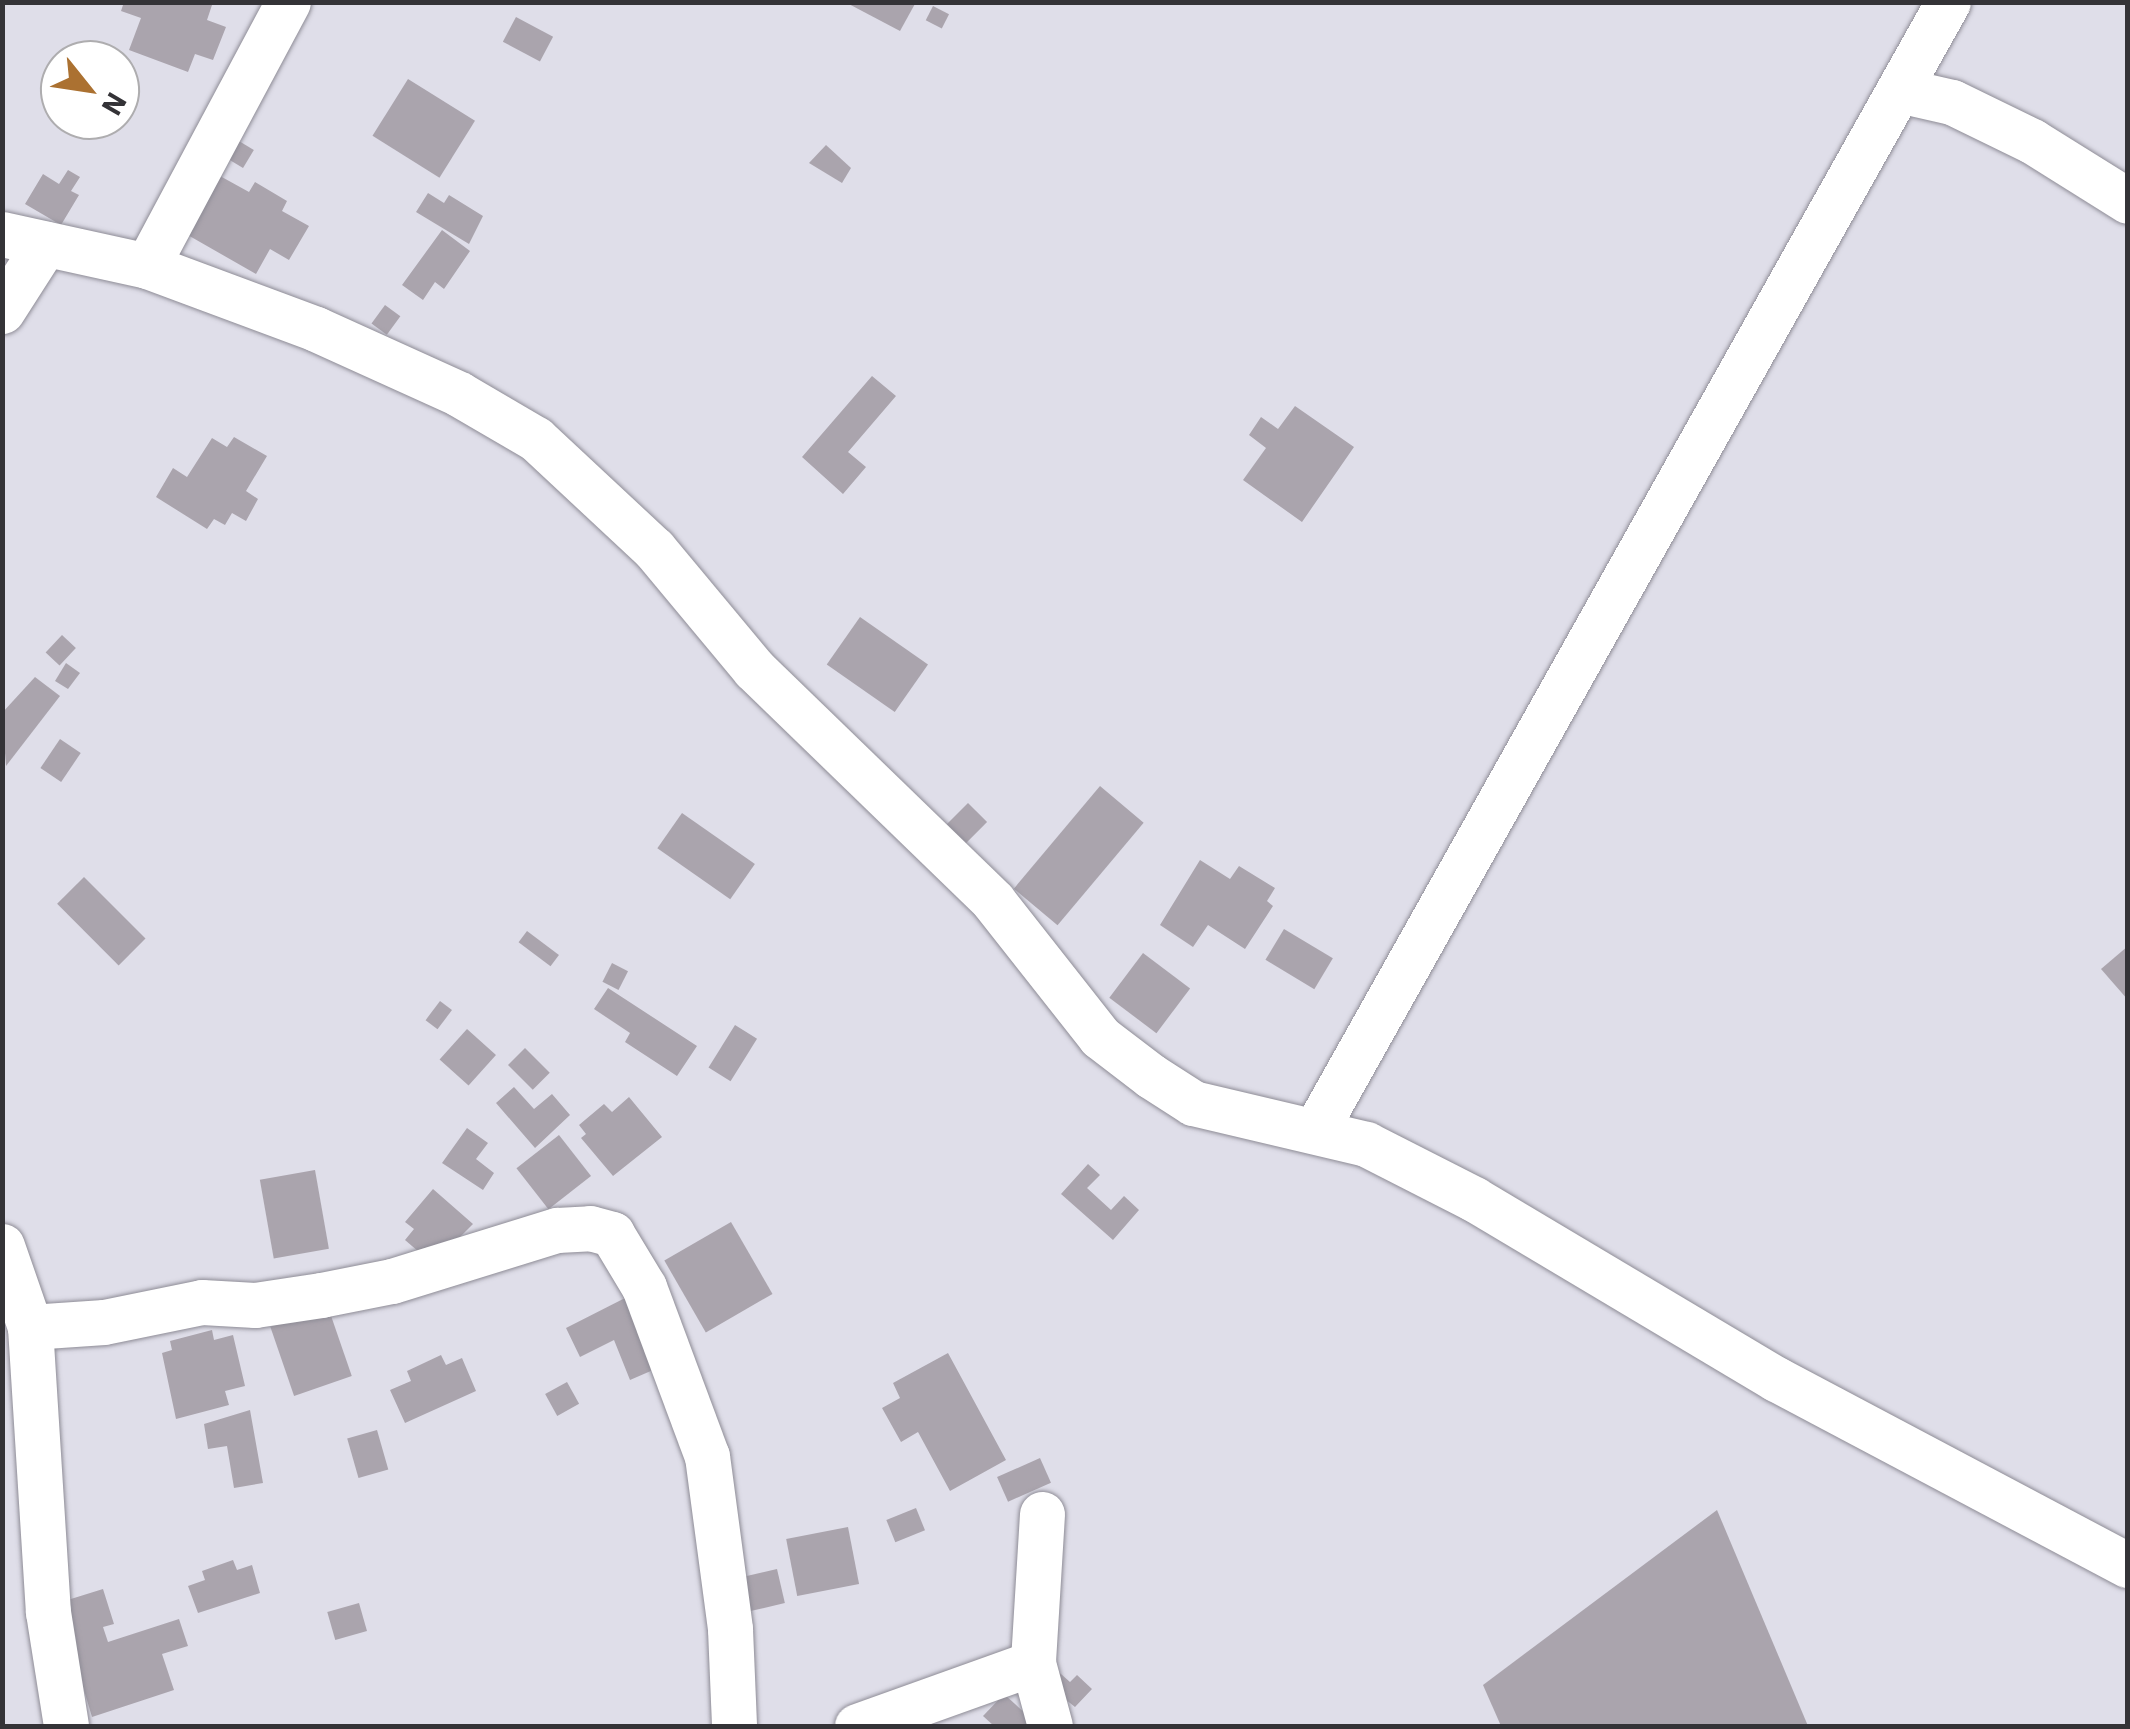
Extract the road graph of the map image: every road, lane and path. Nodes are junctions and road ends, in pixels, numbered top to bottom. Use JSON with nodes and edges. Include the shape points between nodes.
{"nodes":[{"id":1,"x":288,"y":2,"type":"edge"},
{"id":2,"x":1948,"y":2,"type":"edge"},
{"id":3,"x":1899,"y":90,"type":"junction"},
{"id":4,"x":2128,"y":201,"type":"edge"},
{"id":5,"x":24,"y":239,"type":"edge"},
{"id":6,"x":147,"y":266,"type":"junction"},
{"id":7,"x":2,"y":311,"type":"edge"},
{"id":8,"x":1316,"y":1129,"type":"junction"},
{"id":9,"x":2,"y":1246,"type":"edge"},
{"id":10,"x":30,"y":1328,"type":"junction"},
{"id":11,"x":1042,"y":1514,"type":"dead end"},
{"id":12,"x":2128,"y":1566,"type":"edge"},
{"id":13,"x":1033,"y":1663,"type":"junction"},
{"id":14,"x":66,"y":1726,"type":"edge"},
{"id":15,"x":734,"y":1726,"type":"edge"},
{"id":16,"x":857,"y":1726,"type":"edge"},
{"id":17,"x":1050,"y":1726,"type":"edge"}],
"edges":[{"from":1,"to":6,"type":"street"},
{"from":2,"to":3,"type":"street"},
{"from":3,"to":4,"type":"street","via":[[1952,102]]},
{"from":3,"to":8,"type":"street"},
{"from":5,"to":6,"type":"street"},
{"from":5,"to":7,"type":"street"},
{"from":6,"to":8,"type":"street","via":[[316,329],[459,394],[536,439],[615,509],[754,669],[993,901],[1100,1037],[1193,1103]]},
{"from":8,"to":12,"type":"street","via":[[1366,1144],[1474,1199],[1776,1380]]},
{"from":9,"to":10,"type":"street"},
{"from":10,"to":14,"type":"street","via":[[48,1612]]},
{"from":10,"to":15,"type":"street","via":[[104,1322],[202,1302],[255,1305],[321,1295],[392,1282],[558,1230],[612,1234],[644,1286],[708,1456],[730,1629]]},
{"from":11,"to":13,"type":"street"},
{"from":13,"to":16,"type":"street"},
{"from":13,"to":17,"type":"street"}]}
